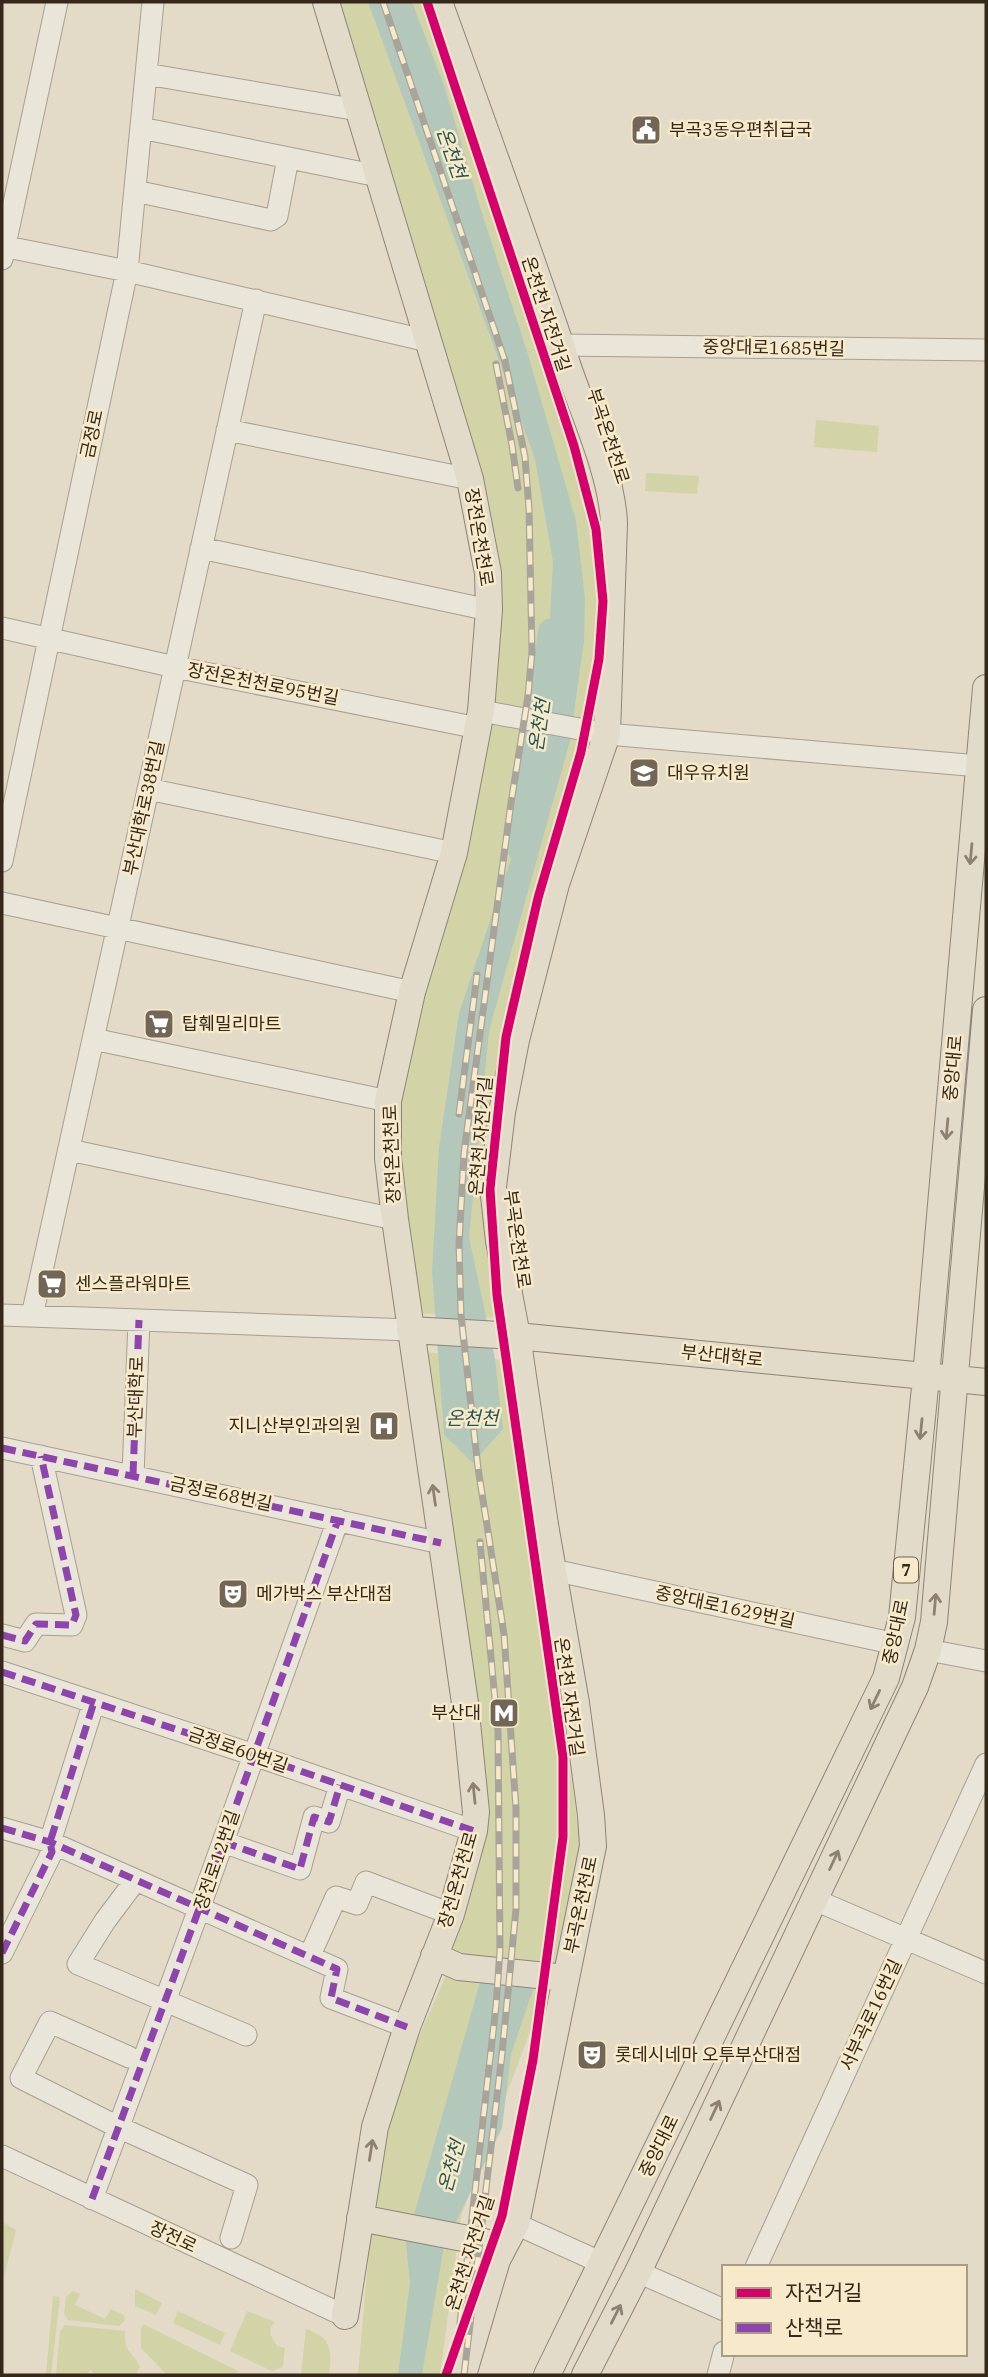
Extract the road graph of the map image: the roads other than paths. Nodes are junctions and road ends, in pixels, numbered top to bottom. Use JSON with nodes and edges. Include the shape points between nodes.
{"nodes":[{"id":1,"x":57,"y":2,"type":"edge"},
{"id":2,"x":153,"y":2,"type":"edge"},
{"id":3,"x":326,"y":2,"type":"edge"},
{"id":4,"x":439,"y":2,"type":"edge"},
{"id":5,"x":146,"y":74,"type":"junction"},
{"id":6,"x":358,"y":110,"type":"junction"},
{"id":7,"x":141,"y":128,"type":"junction"},
{"id":8,"x":288,"y":158,"type":"junction"},
{"id":9,"x":378,"y":176,"type":"junction"},
{"id":10,"x":135,"y":191,"type":"junction"},
{"id":11,"x":3,"y":250,"type":"edge"},
{"id":12,"x":127,"y":271,"type":"junction"},
{"id":13,"x":256,"y":300,"type":"junction"},
{"id":14,"x":428,"y":341,"type":"junction"},
{"id":15,"x":561,"y":345,"type":"junction"},
{"id":16,"x":986,"y":351,"type":"edge"},
{"id":17,"x":227,"y":430,"type":"junction"},
{"id":18,"x":470,"y":479,"type":"junction"},
{"id":19,"x":201,"y":548,"type":"junction"},
{"id":20,"x":489,"y":610,"type":"junction"},
{"id":21,"x":2,"y":628,"type":"edge"},
{"id":22,"x":49,"y":638,"type":"junction"},
{"id":23,"x":175,"y":667,"type":"junction"},
{"id":24,"x":986,"y":688,"type":"edge"},
{"id":25,"x":484,"y":718,"type":"junction"},
{"id":26,"x":607,"y":734,"type":"junction"},
{"id":27,"x":979,"y":766,"type":"junction"},
{"id":28,"x":148,"y":789,"type":"junction"},
{"id":29,"x":454,"y":853,"type":"junction"},
{"id":30,"x":2,"y":861,"type":"edge"},
{"id":31,"x":2,"y":903,"type":"edge"},
{"id":32,"x":118,"y":928,"type":"junction"},
{"id":33,"x":412,"y":992,"type":"junction"},
{"id":34,"x":959,"y":993,"type":"junction"},
{"id":35,"x":986,"y":1010,"type":"edge"},
{"id":36,"x":93,"y":1039,"type":"junction"},
{"id":37,"x":985,"y":1051,"type":"edge"},
{"id":38,"x":388,"y":1101,"type":"junction"},
{"id":39,"x":980,"y":1130,"type":"edge"},
{"id":40,"x":69,"y":1150,"type":"junction"},
{"id":41,"x":394,"y":1219,"type":"junction"},
{"id":42,"x":2,"y":1315,"type":"edge"},
{"id":43,"x":32,"y":1316,"type":"junction"},
{"id":44,"x":139,"y":1320,"type":"junction"},
{"id":45,"x":410,"y":1330,"type":"junction"},
{"id":46,"x":517,"y":1336,"type":"junction"},
{"id":47,"x":926,"y":1377,"type":"junction"},
{"id":48,"x":955,"y":1379,"type":"junction"},
{"id":49,"x":986,"y":1382,"type":"edge"},
{"id":50,"x":2,"y":1448,"type":"edge"},
{"id":51,"x":41,"y":1456,"type":"junction"},
{"id":52,"x":133,"y":1475,"type":"junction"},
{"id":53,"x":338,"y":1520,"type":"junction"},
{"id":54,"x":441,"y":1543,"type":"junction"},
{"id":55,"x":553,"y":1570,"type":"junction"},
{"id":56,"x":2,"y":1634,"type":"edge"},
{"id":57,"x":896,"y":1644,"type":"junction"},
{"id":58,"x":928,"y":1650,"type":"junction"},
{"id":59,"x":986,"y":1661,"type":"edge"},
{"id":60,"x":2,"y":1672,"type":"edge"},
{"id":61,"x":94,"y":1702,"type":"junction"},
{"id":62,"x":254,"y":1755,"type":"junction"},
{"id":63,"x":986,"y":1764,"type":"edge"},
{"id":64,"x":340,"y":1785,"type":"junction"},
{"id":65,"x":2,"y":1828,"type":"edge"},
{"id":66,"x":474,"y":1830,"type":"junction"},
{"id":67,"x":50,"y":1842,"type":"junction"},
{"id":68,"x":223,"y":1842,"type":"junction"},
{"id":69,"x":135,"y":1881,"type":"junction"},
{"id":70,"x":815,"y":1900,"type":"junction"},
{"id":71,"x":199,"y":1909,"type":"junction"},
{"id":72,"x":451,"y":1914,"type":"junction"},
{"id":73,"x":906,"y":1938,"type":"junction"},
{"id":74,"x":2,"y":1953,"type":"edge"},
{"id":75,"x":310,"y":1955,"type":"junction"},
{"id":76,"x":434,"y":1956,"type":"junction"},
{"id":77,"x":986,"y":1973,"type":"edge"},
{"id":78,"x":560,"y":1977,"type":"junction"},
{"id":79,"x":165,"y":2002,"type":"junction"},
{"id":80,"x":407,"y":2027,"type":"junction"},
{"id":81,"x":246,"y":2035,"type":"dead end"},
{"id":82,"x":129,"y":2057,"type":"dead end"},
{"id":83,"x":118,"y":2127,"type":"junction"},
{"id":84,"x":2,"y":2156,"type":"edge"},
{"id":85,"x":92,"y":2199,"type":"junction"},
{"id":86,"x":368,"y":2219,"type":"junction"},
{"id":87,"x":231,"y":2238,"type":"dead end"},
{"id":88,"x":505,"y":2238,"type":"junction"},
{"id":89,"x":602,"y":2263,"type":"junction"},
{"id":90,"x":757,"y":2265,"type":"edge"},
{"id":91,"x":638,"y":2272,"type":"junction"},
{"id":92,"x":722,"y":2309,"type":"edge"},
{"id":93,"x":345,"y":2316,"type":"joint"},
{"id":94,"x":723,"y":2356,"type":"edge"},
{"id":95,"x":463,"y":2375,"type":"edge"},
{"id":96,"x":547,"y":2375,"type":"edge"},
{"id":97,"x":585,"y":2375,"type":"edge"},
{"id":98,"x":718,"y":2375,"type":"edge"}],
"edges":[{"from":1,"to":11,"type":"street"},
{"from":2,"to":5,"type":"street","name":"금정로"},
{"from":3,"to":6,"type":"main road","name":"장전온천천로"},
{"from":4,"to":15,"type":"main road","name":"부곡온천천로"},
{"from":5,"to":6,"type":"street"},
{"from":5,"to":7,"type":"street","name":"금정로"},
{"from":6,"to":9,"type":"main road","name":"장전온천천로"},
{"from":7,"to":8,"type":"street"},
{"from":7,"to":10,"type":"street","name":"금정로"},
{"from":8,"to":9,"type":"street"},
{"from":8,"to":10,"type":"street","via":[[277,216],[271,220]]},
{"from":9,"to":14,"type":"main road","name":"장전온천천로"},
{"from":10,"to":12,"type":"street","name":"금정로"},
{"from":11,"to":12,"type":"street"},
{"from":12,"to":13,"type":"street"},
{"from":12,"to":22,"type":"street","name":"금정로"},
{"from":13,"to":14,"type":"street"},
{"from":13,"to":17,"type":"street","name":"부산대학로38번길"},
{"from":14,"to":18,"type":"main road","name":"장전온천천로"},
{"from":15,"to":16,"type":"street","name":"중앙대로1685번길"},
{"from":15,"to":26,"type":"main road","name":"부곡온천천로","via":[[613,504]]},
{"from":17,"to":18,"type":"street"},
{"from":17,"to":19,"type":"street","name":"부산대학로38번길"},
{"from":18,"to":20,"type":"main road","name":"장전온천천로","via":[[484,541]]},
{"from":19,"to":20,"type":"street"},
{"from":19,"to":23,"type":"street","name":"부산대학로38번길"},
{"from":20,"to":25,"type":"main road","name":"장전온천천로"},
{"from":21,"to":22,"type":"street","name":"장전온천천로95번길"},
{"from":22,"to":23,"type":"street","name":"장전온천천로95번길"},
{"from":22,"to":30,"type":"street","name":"금정로"},
{"from":23,"to":25,"type":"street","name":"장전온천천로95번길"},
{"from":23,"to":28,"type":"street","name":"부산대학로38번길"},
{"from":24,"to":27,"type":"main road","name":"중앙대로","number":"7"},
{"from":25,"to":26,"type":"street","name":"장전온천천로95번길"},
{"from":25,"to":29,"type":"main road","name":"장전온천천로"},
{"from":26,"to":27,"type":"street","name":"장전온천천로95번길"},
{"from":26,"to":46,"type":"main road","name":"부곡온천천로","via":[[556,884],[502,1112],[493,1187]]},
{"from":27,"to":34,"type":"main road","name":"중앙대로","number":"7","one_way":true},
{"from":28,"to":29,"type":"street"},
{"from":28,"to":32,"type":"street","name":"부산대학로38번길"},
{"from":29,"to":33,"type":"main road","name":"장전온천천로"},
{"from":31,"to":32,"type":"street"},
{"from":32,"to":33,"type":"street"},
{"from":32,"to":36,"type":"street","name":"부산대학로38번길"},
{"from":33,"to":38,"type":"main road","name":"장전온천천로"},
{"from":34,"to":37,"type":"street"},
{"from":34,"to":47,"type":"main road","name":"중앙대로","number":"7","one_way":true},
{"from":35,"to":37,"type":"main road","name":"중앙대로","number":"7"},
{"from":36,"to":38,"type":"street"},
{"from":36,"to":40,"type":"street","name":"부산대학로38번길"},
{"from":37,"to":39,"type":"main road","name":"중앙대로","number":"7"},
{"from":38,"to":41,"type":"main road","name":"장전온천천로"},
{"from":39,"to":48,"type":"main road","name":"중앙대로","number":"7"},
{"from":40,"to":41,"type":"street"},
{"from":40,"to":43,"type":"street","name":"부산대학로38번길"},
{"from":41,"to":45,"type":"main road","name":"장전온천천로"},
{"from":42,"to":43,"type":"street"},
{"from":43,"to":44,"type":"street"},
{"from":44,"to":45,"type":"street"},
{"from":44,"to":52,"type":"street","name":"부산대학로"},
{"from":45,"to":46,"type":"main road","name":"부산대학로"},
{"from":54,"to":45,"type":"main road","name":"장전온천천로","one_way":true},
{"from":46,"to":47,"type":"main road","name":"부산대학로"},
{"from":46,"to":55,"type":"main road","name":"부곡온천천로"},
{"from":47,"to":48,"type":"main road","name":"부산대학로"},
{"from":47,"to":57,"type":"main road","name":"중앙대로","number":"7","one_way":true},
{"from":48,"to":49,"type":"main road","name":"부산대학로"},
{"from":58,"to":48,"type":"main road","name":"중앙대로","number":"7","one_way":true},
{"from":50,"to":51,"type":"street","name":"금정로68번길"},
{"from":51,"to":52,"type":"street","name":"금정로68번길"},
{"from":51,"to":56,"type":"street","via":[[76,1615],[72,1625],[36,1623],[25,1642]]},
{"from":52,"to":53,"type":"street","name":"금정로68번길"},
{"from":53,"to":54,"type":"street","name":"금정로68번길"},
{"from":53,"to":62,"type":"street","name":"장전로12번길"},
{"from":66,"to":54,"type":"main road","name":"장전온천천로","one_way":true,"via":[[465,1703]]},
{"from":55,"to":57,"type":"street","name":"중앙대로1629번길"},
{"from":55,"to":78,"type":"main road","name":"부곡온천천로","via":[[576,1703],[593,1846]]},
{"from":57,"to":89,"type":"main road","name":"중앙대로","number":"7","one_way":true,"via":[[886,1678]]},
{"from":58,"to":59,"type":"street"},
{"from":70,"to":58,"type":"main road","name":"중앙대로","number":"7","one_way":true,"via":[[915,1688]]},
{"from":60,"to":61,"type":"street","name":"금정로60번길"},
{"from":61,"to":62,"type":"street","name":"금정로60번길"},
{"from":61,"to":67,"type":"street"},
{"from":62,"to":64,"type":"street","name":"금정로60번길"},
{"from":62,"to":68,"type":"street","name":"장전로12번길"},
{"from":63,"to":73,"type":"street","name":"서부곡로16번길"},
{"from":64,"to":66,"type":"street","name":"금정로60번길"},
{"from":64,"to":68,"type":"street","via":[[328,1822],[314,1817],[300,1869]]},
{"from":65,"to":67,"type":"street"},
{"from":66,"to":72,"type":"main road","name":"장전온천천로"},
{"from":67,"to":69,"type":"street"},
{"from":67,"to":74,"type":"street","via":[[52,1852]]},
{"from":68,"to":71,"type":"street","name":"장전로12번길"},
{"from":69,"to":71,"type":"street"},
{"from":69,"to":79,"type":"street","via":[[78,1964]]},
{"from":70,"to":73,"type":"street"},
{"from":91,"to":70,"type":"main road","name":"중앙대로","number":"7","one_way":true},
{"from":71,"to":75,"type":"street"},
{"from":71,"to":79,"type":"street","name":"장전로12번길"},
{"from":72,"to":75,"type":"street","via":[[366,1882],[357,1904],[335,1897]]},
{"from":72,"to":76,"type":"main road","name":"장전온천천로"},
{"from":73,"to":77,"type":"street"},
{"from":73,"to":90,"type":"street","name":"서부곡로16번길"},
{"from":75,"to":80,"type":"street","via":[[337,1969],[331,1998]]},
{"from":76,"to":78,"type":"main road","via":[[459,1967]]},
{"from":76,"to":80,"type":"main road","name":"장전온천천로"},
{"from":78,"to":88,"type":"main road","name":"부곡온천천로"},
{"from":79,"to":81,"type":"street"},
{"from":79,"to":83,"type":"street","name":"장전로12번길"},
{"from":86,"to":80,"type":"main road","name":"장전온천천로","one_way":true,"via":[[375,2127]]},
{"from":82,"to":83,"type":"street","via":[[50,2022],[21,2078]]},
{"from":83,"to":85,"type":"street","name":"장전로12번길"},
{"from":83,"to":87,"type":"street","via":[[247,2185]]},
{"from":84,"to":85,"type":"street","name":"장전로"},
{"from":85,"to":93,"type":"street","name":"장전로"},
{"from":86,"to":88,"type":"main road"},
{"from":86,"to":93,"type":"main road","name":"장전온천천로"},
{"from":88,"to":89,"type":"street"},
{"from":88,"to":95,"type":"main road","name":"부곡온천천로"},
{"from":89,"to":96,"type":"main road","name":"중앙대로","number":"7"},
{"from":91,"to":92,"type":"street"},
{"from":97,"to":91,"type":"main road","name":"중앙대로","number":"7","one_way":true},
{"from":94,"to":98,"type":"street"}]}
